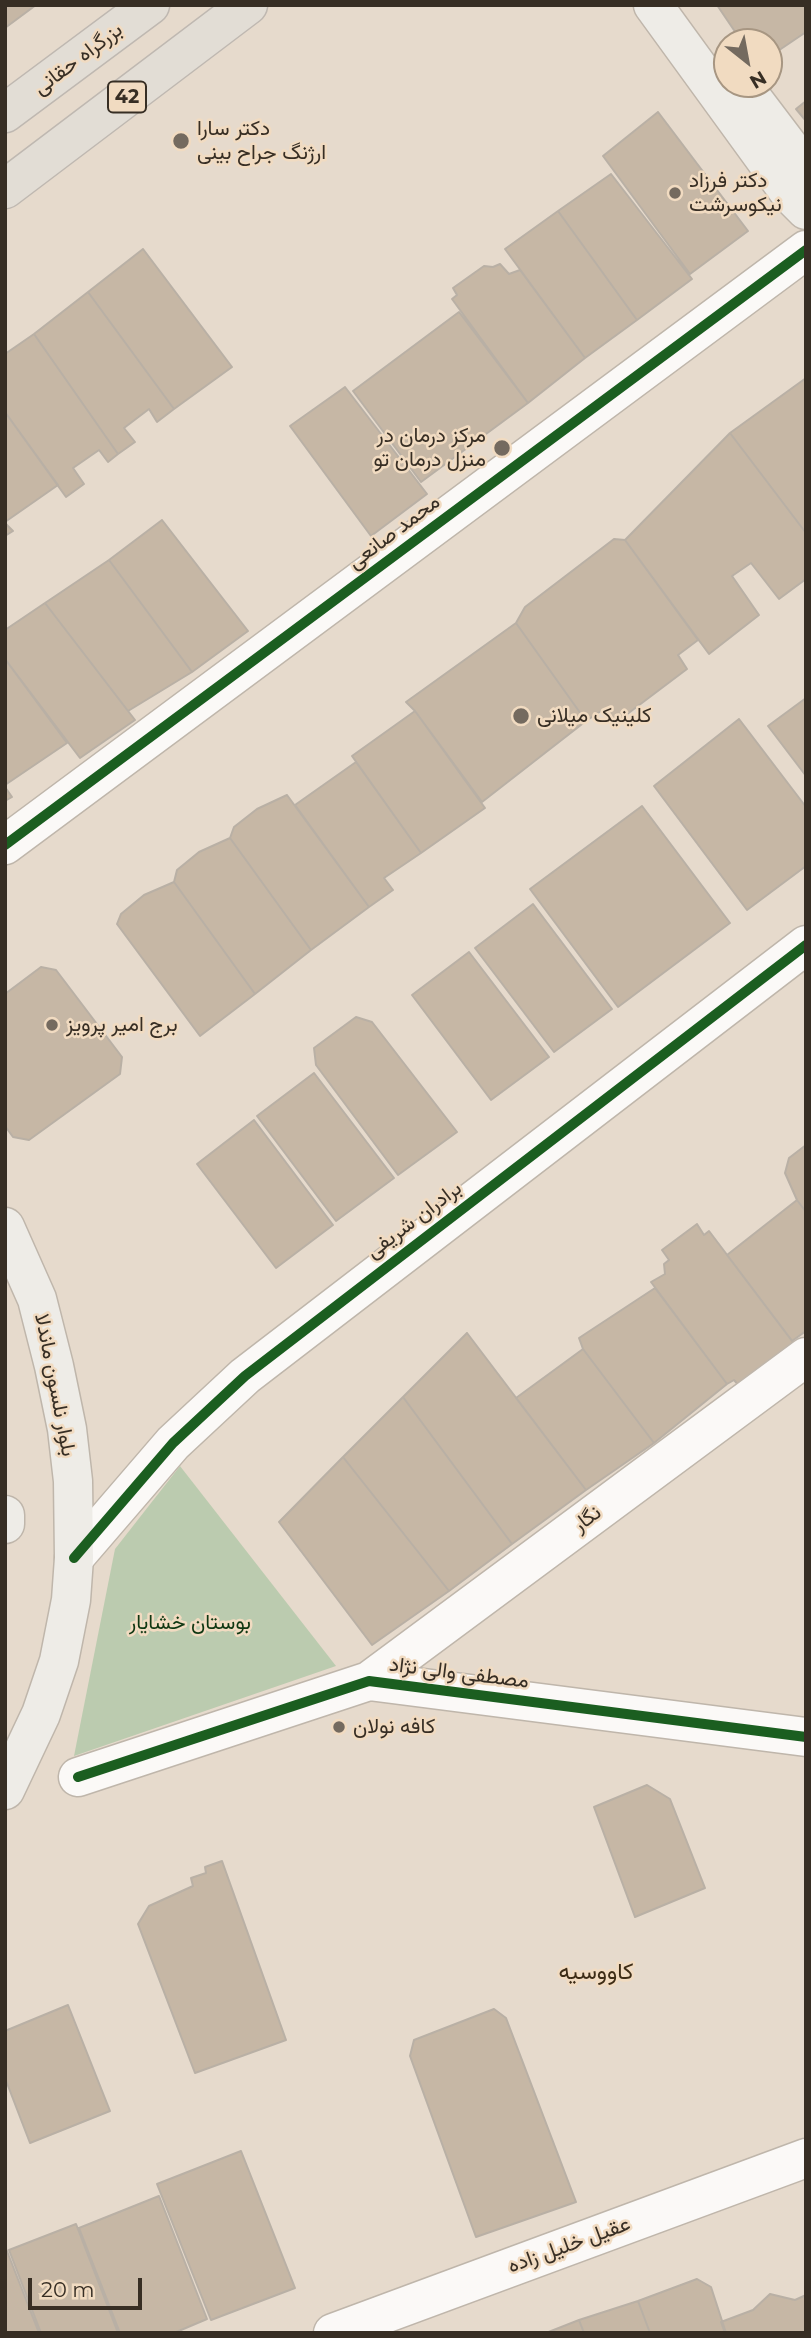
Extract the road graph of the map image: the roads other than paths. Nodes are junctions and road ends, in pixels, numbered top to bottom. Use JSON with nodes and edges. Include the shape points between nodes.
{"nodes":[{"id":1,"x":150,"y":5,"type":"edge"},
{"id":2,"x":248,"y":5,"type":"edge"},
{"id":3,"x":653,"y":5,"type":"edge"},
{"id":4,"x":683,"y":5,"type":"edge"},
{"id":5,"x":713,"y":45,"type":"edge"},
{"id":6,"x":753,"y":98,"type":"edge"},
{"id":7,"x":5,"y":113,"type":"edge"},
{"id":8,"x":806,"y":169,"type":"edge"},
{"id":9,"x":5,"y":189,"type":"edge"},
{"id":10,"x":806,"y":210,"type":"edge"},
{"id":11,"x":806,"y":250,"type":"edge"},
{"id":12,"x":5,"y":845,"type":"edge"},
{"id":13,"x":806,"y":945,"type":"edge"},
{"id":14,"x":5,"y":1227,"type":"edge"},
{"id":15,"x":806,"y":1357,"type":"edge"},
{"id":16,"x":5,"y":1515,"type":"edge"},
{"id":17,"x":5,"y":1523,"type":"edge"},
{"id":18,"x":74,"y":1558,"type":"junction"},
{"id":19,"x":369,"y":1681,"type":"junction"},
{"id":20,"x":806,"y":1737,"type":"edge"},
{"id":21,"x":78,"y":1777,"type":"dead end"},
{"id":22,"x":5,"y":1790,"type":"edge"},
{"id":23,"x":806,"y":2158,"type":"edge"},
{"id":24,"x":333,"y":2333,"type":"edge"}],
"edges":[{"from":1,"to":7,"type":"main road","name":"بزرگراه حقانی"},
{"from":2,"to":9,"type":"main road","number":"42"},
{"from":3,"to":10,"type":"main road","via":[[790,195]]},
{"from":4,"to":5,"type":"main road"},
{"from":6,"to":8,"type":"main road"},
{"from":11,"to":12,"type":"street","name":"محمد صانعی"},
{"from":13,"to":18,"type":"street","name":"برادران شریفی","via":[[245,1376],[173,1443]]},
{"from":14,"to":18,"type":"main road","name":"بلوار نلسون ماندلا","via":[[37,1299],[57,1378],[73,1481]]},
{"from":15,"to":19,"type":"street","name":"نگار"},
{"from":16,"to":17,"type":"main road"},
{"from":18,"to":22,"type":"main road","name":"بلوار نلسون ماندلا","via":[[59,1661],[41,1714]]},
{"from":19,"to":20,"type":"street","name":"مصطفی والی نژاد"},
{"from":19,"to":21,"type":"street","name":"مصطفی والی نژاد"},
{"from":23,"to":24,"type":"street","name":"عقیل خلیل زاده"}]}
